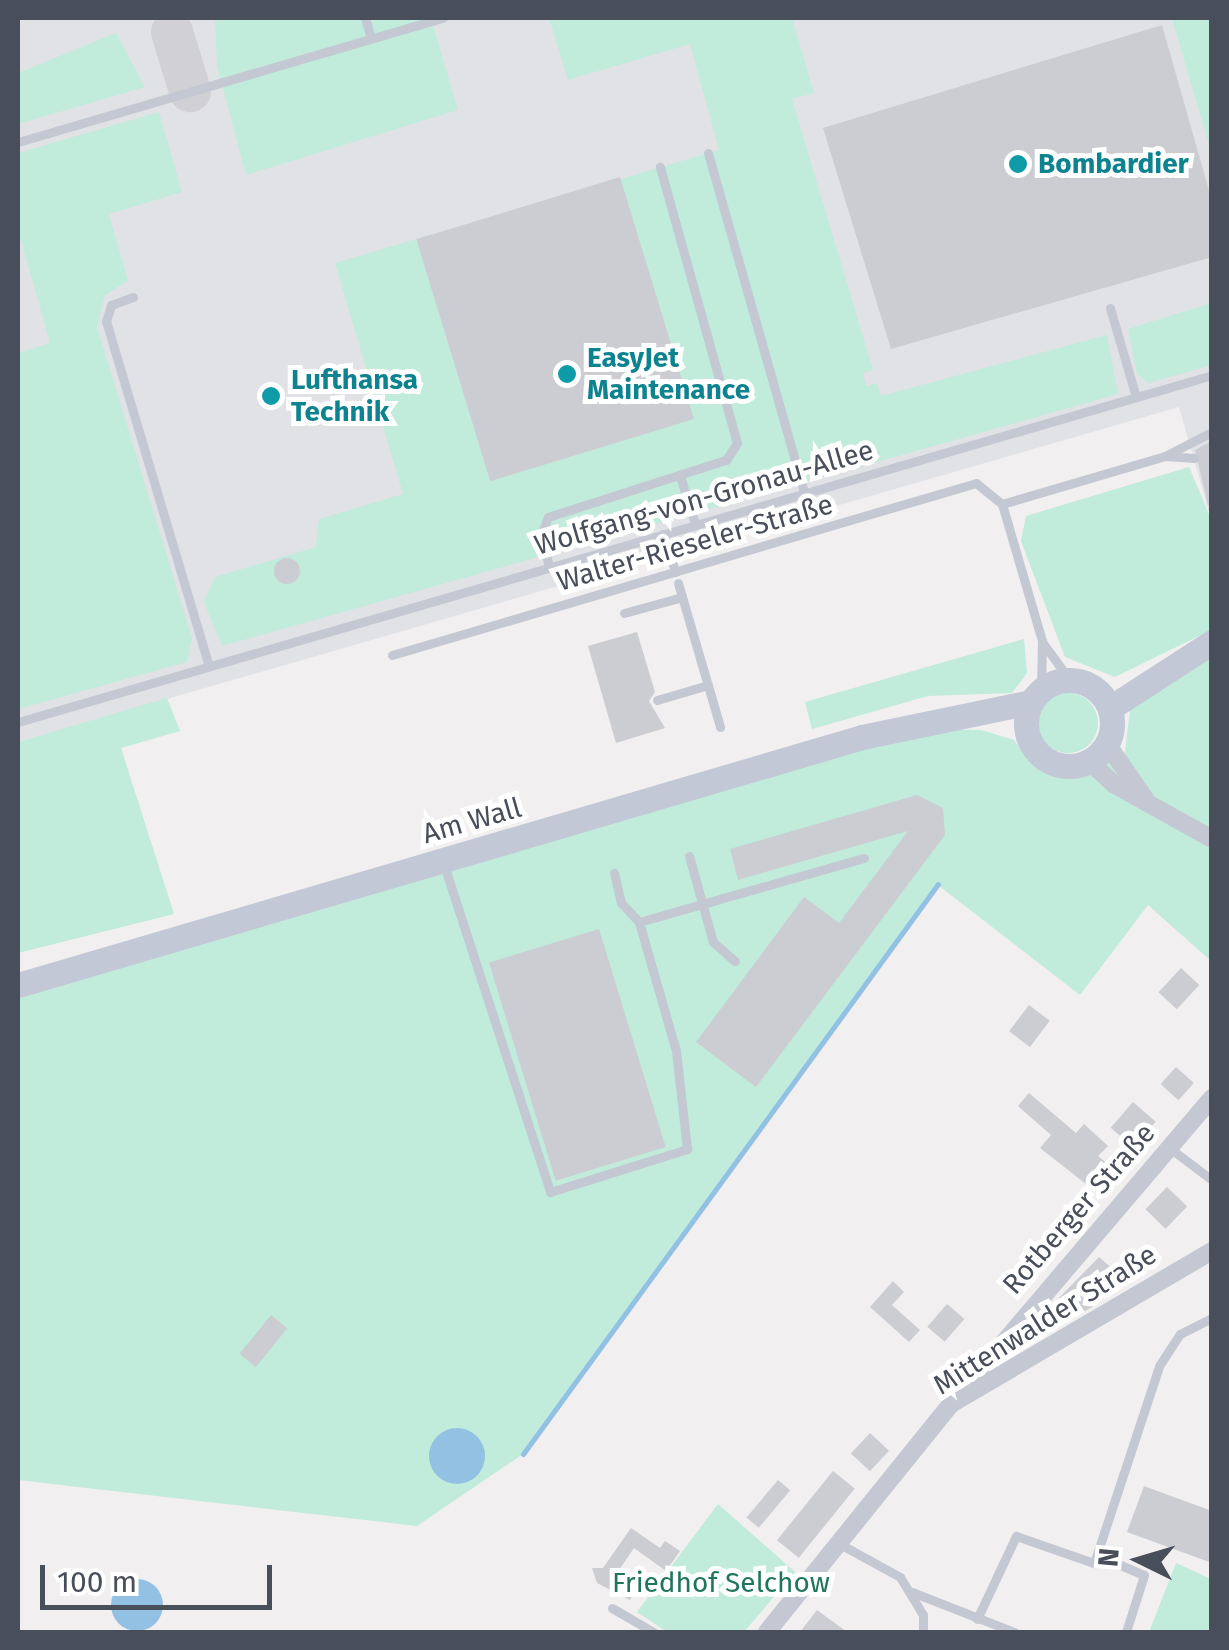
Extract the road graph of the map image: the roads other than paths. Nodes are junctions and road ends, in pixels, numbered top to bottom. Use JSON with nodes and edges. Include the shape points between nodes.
{"nodes":[{"id":1,"x":364,"y":18,"type":"edge"},
{"id":2,"x":443,"y":18,"type":"edge"},
{"id":3,"x":371,"y":38,"type":"junction"},
{"id":4,"x":18,"y":142,"type":"edge"},
{"id":5,"x":708,"y":153,"type":"dead end"},
{"id":6,"x":660,"y":167,"type":"dead end"},
{"id":7,"x":133,"y":297,"type":"dead end"},
{"id":8,"x":1110,"y":308,"type":"dead end"},
{"id":9,"x":1212,"y":375,"type":"edge"},
{"id":10,"x":1136,"y":397,"type":"junction"},
{"id":11,"x":1212,"y":432,"type":"edge"},
{"id":12,"x":1165,"y":456,"type":"junction"},
{"id":13,"x":1194,"y":458,"type":"dead end"},
{"id":14,"x":680,"y":476,"type":"junction"},
{"id":15,"x":804,"y":493,"type":"junction"},
{"id":16,"x":1002,"y":504,"type":"junction"},
{"id":17,"x":694,"y":524,"type":"junction"},
{"id":18,"x":663,"y":534,"type":"junction"},
{"id":19,"x":549,"y":566,"type":"junction"},
{"id":20,"x":676,"y":578,"type":"junction"},
{"id":21,"x":682,"y":597,"type":"junction"},
{"id":22,"x":624,"y":614,"type":"dead end"},
{"id":23,"x":1042,"y":642,"type":"junction"},
{"id":24,"x":1212,"y":642,"type":"edge"},
{"id":25,"x":392,"y":655,"type":"dead end"},
{"id":26,"x":209,"y":666,"type":"junction"},
{"id":27,"x":1070,"y":680,"type":"junction"},
{"id":28,"x":708,"y":686,"type":"junction"},
{"id":29,"x":1036,"y":696,"type":"junction"},
{"id":30,"x":657,"y":700,"type":"dead end"},
{"id":31,"x":1104,"y":700,"type":"junction"},
{"id":32,"x":944,"y":720,"type":"junction"},
{"id":33,"x":18,"y":722,"type":"edge"},
{"id":34,"x":720,"y":728,"type":"dead end"},
{"id":35,"x":1027,"y":734,"type":"junction"},
{"id":36,"x":1098,"y":752,"type":"junction"},
{"id":37,"x":1212,"y":839,"type":"edge"},
{"id":38,"x":690,"y":856,"type":"dead end"},
{"id":39,"x":864,"y":858,"type":"dead end"},
{"id":40,"x":443,"y":861,"type":"junction"},
{"id":41,"x":614,"y":874,"type":"dead end"},
{"id":42,"x":702,"y":904,"type":"junction"},
{"id":43,"x":639,"y":922,"type":"junction"},
{"id":44,"x":735,"y":961,"type":"dead end"},
{"id":45,"x":18,"y":985,"type":"edge"},
{"id":46,"x":1212,"y":1098,"type":"edge"},
{"id":47,"x":1168,"y":1147,"type":"junction"},
{"id":48,"x":1212,"y":1180,"type":"edge"},
{"id":49,"x":1212,"y":1251,"type":"edge"},
{"id":50,"x":1212,"y":1318,"type":"edge"},
{"id":51,"x":952,"y":1404,"type":"junction"},
{"id":52,"x":838,"y":1543,"type":"junction"},
{"id":53,"x":1096,"y":1555,"type":"junction"},
{"id":54,"x":912,"y":1592,"type":"junction"},
{"id":55,"x":612,"y":1608,"type":"dead end"},
{"id":56,"x":977,"y":1619,"type":"junction"},
{"id":57,"x":653,"y":1632,"type":"edge"},
{"id":58,"x":767,"y":1632,"type":"edge"},
{"id":59,"x":923,"y":1632,"type":"edge"},
{"id":60,"x":1014,"y":1632,"type":"edge"},
{"id":61,"x":1126,"y":1632,"type":"edge"}],
"edges":[{"from":1,"to":3,"type":"lane"},
{"from":2,"to":3,"type":"lane"},
{"from":3,"to":4,"type":"lane"},
{"from":5,"to":15,"type":"lane"},
{"from":6,"to":14,"type":"lane","via":[[738,443],[726,460]]},
{"from":7,"to":26,"type":"lane","via":[[111,305],[106,321]]},
{"from":8,"to":10,"type":"lane"},
{"from":9,"to":10,"type":"lane","name":"Wolfgang-von-Gronau-Allee"},
{"from":10,"to":15,"type":"lane","name":"Wolfgang-von-Gronau-Allee"},
{"from":11,"to":12,"type":"lane"},
{"from":12,"to":13,"type":"lane"},
{"from":12,"to":16,"type":"lane"},
{"from":14,"to":17,"type":"lane"},
{"from":14,"to":19,"type":"lane","via":[[548,517],[541,536]]},
{"from":15,"to":17,"type":"lane","name":"Wolfgang-von-Gronau-Allee"},
{"from":16,"to":20,"type":"lane","name":"Walter-Rieseler-Straße","via":[[988,485],[976,483]]},
{"from":16,"to":23,"type":"lane"},
{"from":17,"to":18,"type":"lane","name":"Wolfgang-von-Gronau-Allee"},
{"from":18,"to":19,"type":"lane","name":"Wolfgang-von-Gronau-Allee"},
{"from":18,"to":20,"type":"lane"},
{"from":19,"to":26,"type":"lane","name":"Wolfgang-von-Gronau-Allee"},
{"from":20,"to":21,"type":"lane"},
{"from":20,"to":25,"type":"lane","name":"Walter-Rieseler-Straße"},
{"from":21,"to":22,"type":"lane"},
{"from":21,"to":28,"type":"lane"},
{"from":23,"to":27,"type":"lane"},
{"from":23,"to":29,"type":"lane"},
{"from":24,"to":31,"type":"street"},
{"from":26,"to":33,"type":"lane","name":"Wolfgang-von-Gronau-Allee"},
{"from":27,"to":29,"type":"street"},
{"from":27,"to":31,"type":"street"},
{"from":28,"to":30,"type":"lane"},
{"from":28,"to":34,"type":"lane"},
{"from":29,"to":32,"type":"street","name":"Am Wall"},
{"from":29,"to":35,"type":"street"},
{"from":31,"to":36,"type":"street"},
{"from":32,"to":35,"type":"street","name":"Am Wall"},
{"from":32,"to":40,"type":"street","name":"Am Wall"},
{"from":35,"to":36,"type":"street","via":[[1054,764]]},
{"from":36,"to":37,"type":"street","via":[[1150,805]]},
{"from":38,"to":42,"type":"lane"},
{"from":39,"to":42,"type":"lane"},
{"from":40,"to":43,"type":"lane","via":[[550,1192],[687,1149],[676,1051]]},
{"from":40,"to":45,"type":"street","name":"Am Wall"},
{"from":41,"to":43,"type":"lane","via":[[622,903]]},
{"from":42,"to":43,"type":"lane"},
{"from":42,"to":44,"type":"lane","via":[[712,942]]},
{"from":46,"to":47,"type":"street","name":"Rotberger Straße"},
{"from":47,"to":48,"type":"lane"},
{"from":47,"to":51,"type":"street","name":"Rotberger Straße"},
{"from":49,"to":51,"type":"street","name":"Mittenwalder Straße"},
{"from":50,"to":53,"type":"lane","via":[[1180,1334],[1159,1366]]},
{"from":51,"to":52,"type":"street","name":"Mittenwalder Straße"},
{"from":52,"to":54,"type":"lane"},
{"from":52,"to":58,"type":"street","name":"Mittenwalder Straße"},
{"from":53,"to":56,"type":"lane","via":[[1094,1563],[1016,1536]]},
{"from":53,"to":61,"type":"lane","via":[[1144,1575]]},
{"from":54,"to":56,"type":"lane"},
{"from":54,"to":59,"type":"lane"},
{"from":55,"to":57,"type":"lane"},
{"from":56,"to":60,"type":"lane"}]}
